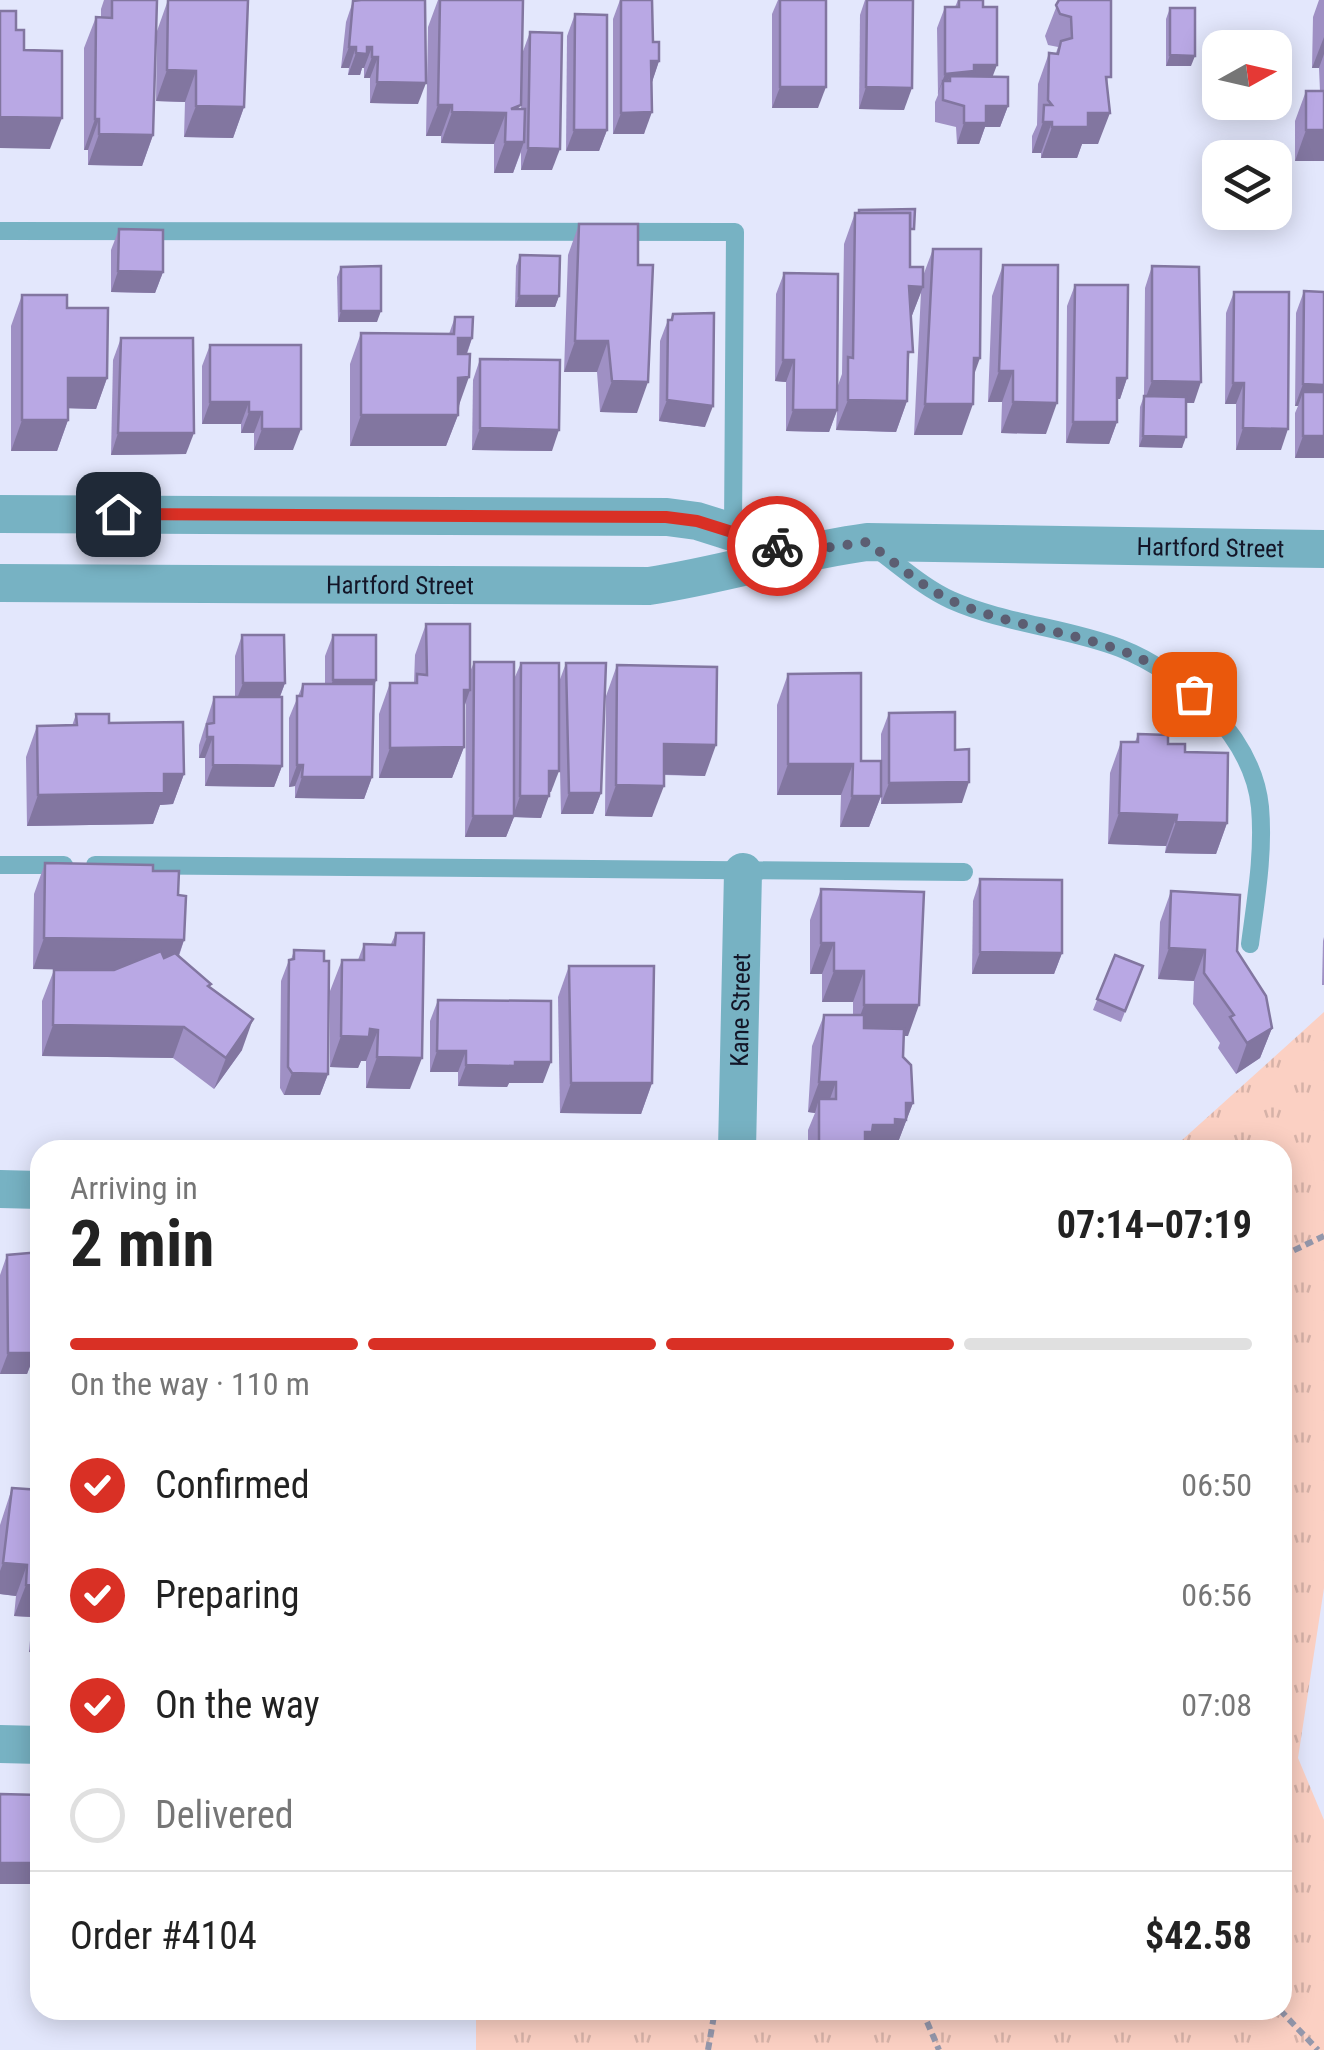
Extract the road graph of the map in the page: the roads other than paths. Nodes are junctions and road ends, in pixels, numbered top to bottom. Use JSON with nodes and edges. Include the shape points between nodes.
{"nodes":[{"id":1,"x":0,"y":230,"type":"edge"},
{"id":2,"x":0,"y":514,"type":"edge"},
{"id":3,"x":733,"y":532,"type":"junction"},
{"id":4,"x":867,"y":542,"type":"junction"},
{"id":5,"x":1324,"y":549,"type":"edge"},
{"id":6,"x":795,"y":552,"type":"junction"},
{"id":7,"x":0,"y":583,"type":"edge"},
{"id":8,"x":0,"y":865,"type":"edge"},
{"id":9,"x":742,"y":872,"type":"junction"},
{"id":10,"x":964,"y":872,"type":"dead end"},
{"id":11,"x":1250,"y":944,"type":"dead end"},
{"id":12,"x":736,"y":1140,"type":"edge"},
{"id":13,"x":0,"y":1189,"type":"edge"},
{"id":14,"x":30,"y":1190,"type":"edge"},
{"id":15,"x":0,"y":1744,"type":"edge"},
{"id":16,"x":30,"y":1744,"type":"edge"}],
"edges":[{"from":1,"to":3,"type":"lane","via":[[735,232]]},
{"from":2,"to":3,"type":"street","name":"Hartford Street","via":[[666,517]]},
{"from":3,"to":6,"type":"street","name":"Hartford Street"},
{"from":4,"to":5,"type":"street","name":"Hartford Street"},
{"from":4,"to":6,"type":"street","name":"Hartford Street"},
{"from":4,"to":11,"type":"lane","via":[[948,599],[1118,647],[1174,674],[1215,714],[1237,743],[1260,803],[1261,861]]},
{"from":6,"to":7,"type":"street","name":"Hartford Street","via":[[708,578],[649,586]]},
{"from":8,"to":9,"type":"lane"},
{"from":9,"to":10,"type":"lane"},
{"from":9,"to":12,"type":"street","name":"Kane Street"},
{"from":13,"to":14,"type":"street"},
{"from":15,"to":16,"type":"street"}]}
